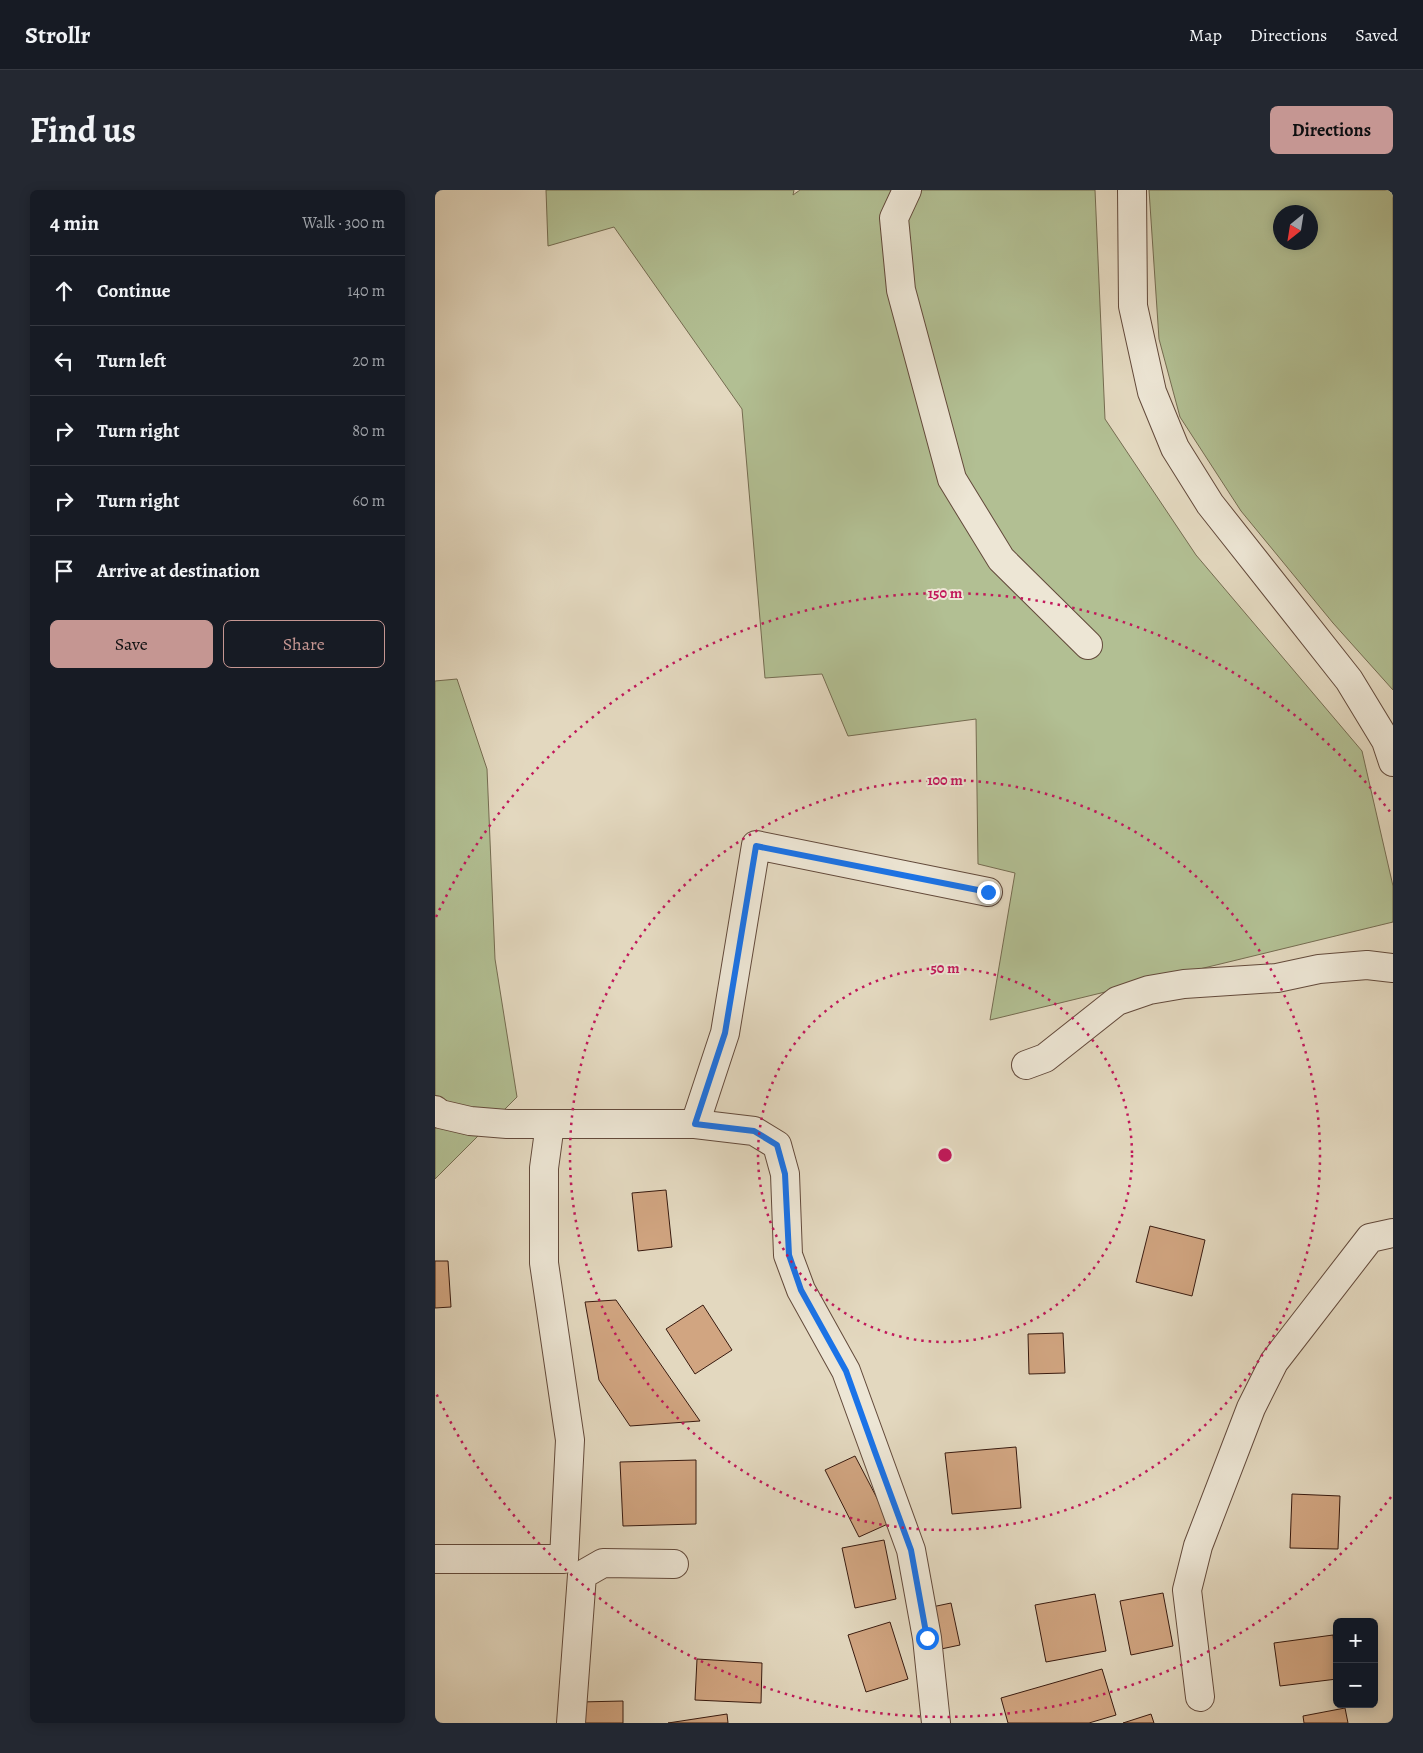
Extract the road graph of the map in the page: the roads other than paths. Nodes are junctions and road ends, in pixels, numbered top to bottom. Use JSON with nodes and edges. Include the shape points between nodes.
{"nodes":[{"id":1,"x":907,"y":190,"type":"edge"},
{"id":2,"x":1132,"y":190,"type":"edge"},
{"id":3,"x":1088,"y":645,"type":"dead end"},
{"id":4,"x":1393,"y":762,"type":"edge"},
{"id":5,"x":988,"y":892,"type":"dead end"},
{"id":6,"x":1393,"y":968,"type":"edge"},
{"id":7,"x":1026,"y":1065,"type":"dead end"},
{"id":8,"x":435,"y":1110,"type":"edge"},
{"id":9,"x":550,"y":1124,"type":"junction"},
{"id":10,"x":695,"y":1124,"type":"junction"},
{"id":11,"x":1393,"y":1233,"type":"edge"},
{"id":12,"x":435,"y":1559,"type":"edge"},
{"id":13,"x":674,"y":1564,"type":"dead end"},
{"id":14,"x":573,"y":1567,"type":"junction"},
{"id":15,"x":1199,"y":1697,"type":"dead end"},
{"id":16,"x":571,"y":1723,"type":"edge"},
{"id":17,"x":936,"y":1723,"type":"edge"}],
"edges":[{"from":1,"to":3,"type":"street","via":[[894,218],[901,290],[952,479],[1001,559]]},
{"from":2,"to":4,"type":"street","via":[[1133,306],[1152,392],[1175,448],[1211,504],[1349,680],[1386,741]]},
{"from":5,"to":10,"type":"street","via":[[756,846],[725,1033]]},
{"from":6,"to":7,"type":"street","via":[[1367,965],[1319,969],[1277,978],[1184,984],[1149,990],[1117,1001],[1045,1058]]},
{"from":8,"to":9,"type":"street","via":[[470,1121]]},
{"from":9,"to":10,"type":"street"},
{"from":9,"to":14,"type":"street","via":[[544,1168],[544,1263],[570,1440]]},
{"from":10,"to":17,"type":"street","via":[[754,1131],[777,1145],[785,1174],[789,1255],[801,1290],[846,1371],[911,1550],[927,1638]]},
{"from":11,"to":15,"type":"street","via":[[1370,1238],[1274,1362],[1247,1416],[1198,1546],[1187,1590]]},
{"from":12,"to":14,"type":"street"},
{"from":13,"to":14,"type":"street","via":[[603,1563]]},
{"from":14,"to":16,"type":"street"}]}
